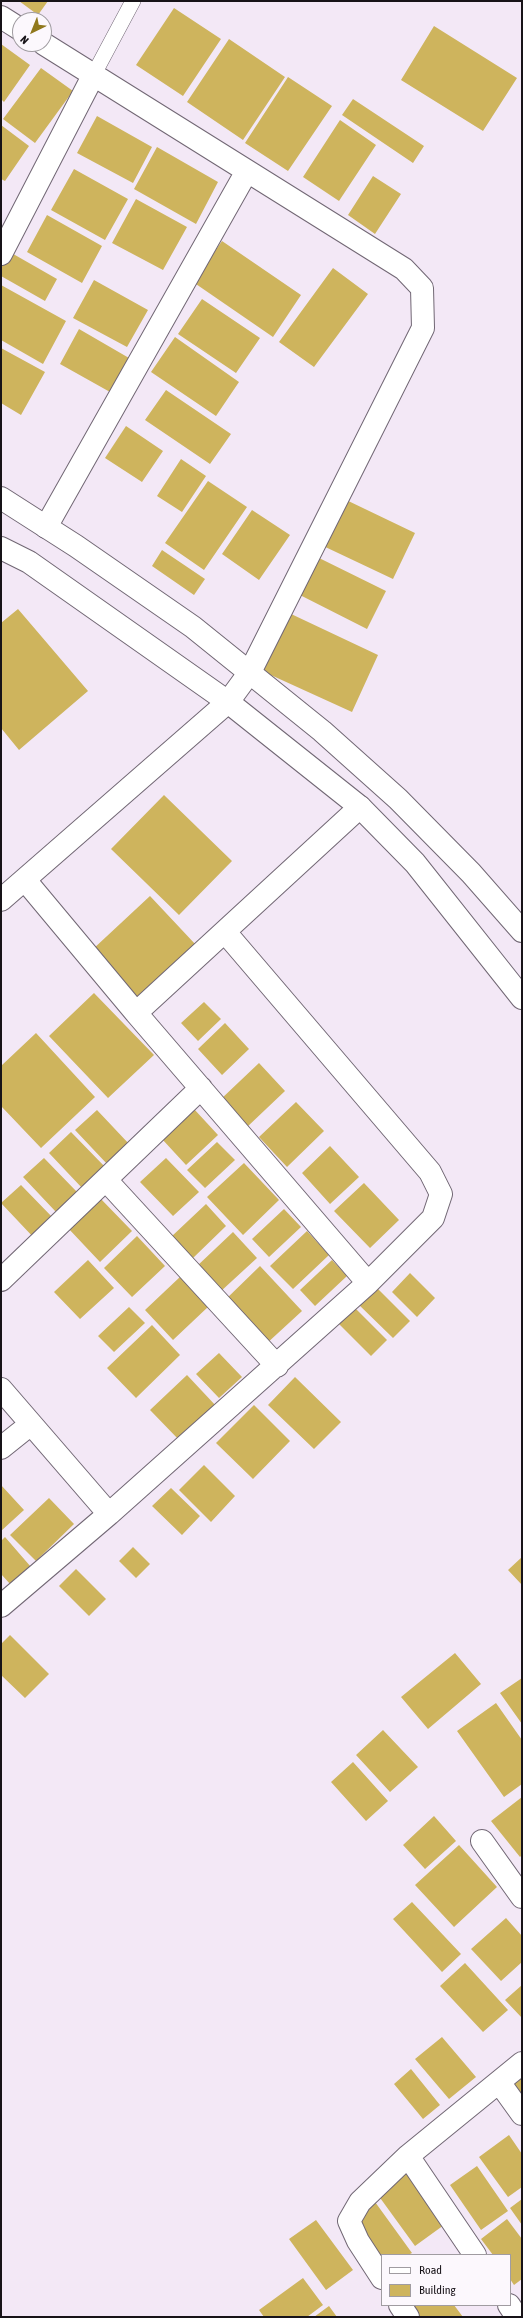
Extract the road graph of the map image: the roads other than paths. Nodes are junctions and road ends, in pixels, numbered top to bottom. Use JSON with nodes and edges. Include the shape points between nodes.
{"nodes":[{"id":1,"x":133,"y":1,"type":"edge"},
{"id":2,"x":1,"y":17,"type":"edge"},
{"id":3,"x":12,"y":24,"type":"edge"},
{"id":4,"x":52,"y":49,"type":"edge"},
{"id":5,"x":94,"y":74,"type":"junction"},
{"id":6,"x":247,"y":171,"type":"junction"},
{"id":7,"x":1,"y":254,"type":"edge"},
{"id":8,"x":1,"y":498,"type":"edge"},
{"id":9,"x":46,"y":527,"type":"junction"},
{"id":10,"x":1,"y":548,"type":"edge"},
{"id":11,"x":250,"y":672,"type":"junction"},
{"id":12,"x":228,"y":702,"type":"junction"},
{"id":13,"x":360,"y":807,"type":"junction"},
{"id":14,"x":25,"y":880,"type":"junction"},
{"id":15,"x":1,"y":900,"type":"edge"},
{"id":16,"x":522,"y":931,"type":"edge"},
{"id":17,"x":225,"y":932,"type":"junction"},
{"id":18,"x":522,"y":998,"type":"edge"},
{"id":19,"x":136,"y":1013,"type":"junction"},
{"id":20,"x":201,"y":1088,"type":"junction"},
{"id":21,"x":106,"y":1180,"type":"junction"},
{"id":22,"x":1,"y":1280,"type":"edge"},
{"id":23,"x":368,"y":1283,"type":"junction"},
{"id":24,"x":277,"y":1366,"type":"junction"},
{"id":25,"x":1,"y":1389,"type":"edge"},
{"id":26,"x":31,"y":1424,"type":"junction"},
{"id":27,"x":1,"y":1448,"type":"edge"},
{"id":28,"x":109,"y":1514,"type":"junction"},
{"id":29,"x":1,"y":1606,"type":"edge"},
{"id":30,"x":482,"y":1841,"type":"dead end"},
{"id":31,"x":522,"y":1897,"type":"edge"},
{"id":32,"x":522,"y":2063,"type":"edge"},
{"id":33,"x":499,"y":2082,"type":"junction"},
{"id":34,"x":522,"y":2114,"type":"edge"},
{"id":35,"x":408,"y":2156,"type":"junction"},
{"id":36,"x":474,"y":2254,"type":"edge"},
{"id":37,"x":381,"y":2276,"type":"edge"},
{"id":38,"x":401,"y":2306,"type":"edge"},
{"id":39,"x":510,"y":2306,"type":"edge"},
{"id":40,"x":408,"y":2317,"type":"edge"},
{"id":41,"x":517,"y":2317,"type":"edge"}],
"edges":[{"from":1,"to":5,"type":"lane"},
{"from":2,"to":3,"type":"street"},
{"from":4,"to":5,"type":"street"},
{"from":5,"to":6,"type":"street"},
{"from":5,"to":7,"type":"street"},
{"from":6,"to":9,"type":"street"},
{"from":6,"to":11,"type":"street","via":[[404,269],[422,288],[423,328]]},
{"from":8,"to":9,"type":"street"},
{"from":9,"to":11,"type":"street","via":[[193,627]]},
{"from":10,"to":12,"type":"street","via":[[29,562]]},
{"from":11,"to":12,"type":"street"},
{"from":11,"to":16,"type":"street","via":[[322,731],[398,799]]},
{"from":12,"to":13,"type":"street"},
{"from":12,"to":14,"type":"street"},
{"from":13,"to":17,"type":"street"},
{"from":13,"to":18,"type":"street","via":[[415,864]]},
{"from":14,"to":15,"type":"street"},
{"from":14,"to":19,"type":"street"},
{"from":17,"to":19,"type":"street"},
{"from":17,"to":23,"type":"street","via":[[430,1172],[441,1194],[433,1218]]},
{"from":19,"to":20,"type":"street"},
{"from":20,"to":21,"type":"street"},
{"from":20,"to":23,"type":"street"},
{"from":21,"to":22,"type":"street"},
{"from":21,"to":24,"type":"street"},
{"from":23,"to":24,"type":"street"},
{"from":24,"to":28,"type":"street"},
{"from":25,"to":26,"type":"street"},
{"from":26,"to":27,"type":"street"},
{"from":26,"to":28,"type":"street"},
{"from":28,"to":29,"type":"street"},
{"from":30,"to":31,"type":"street"},
{"from":32,"to":33,"type":"street"},
{"from":33,"to":34,"type":"street"},
{"from":33,"to":35,"type":"street"},
{"from":35,"to":36,"type":"street"},
{"from":35,"to":37,"type":"street","via":[[360,2202],[350,2221],[358,2241]]},
{"from":38,"to":40,"type":"street"},
{"from":39,"to":41,"type":"street"}]}
